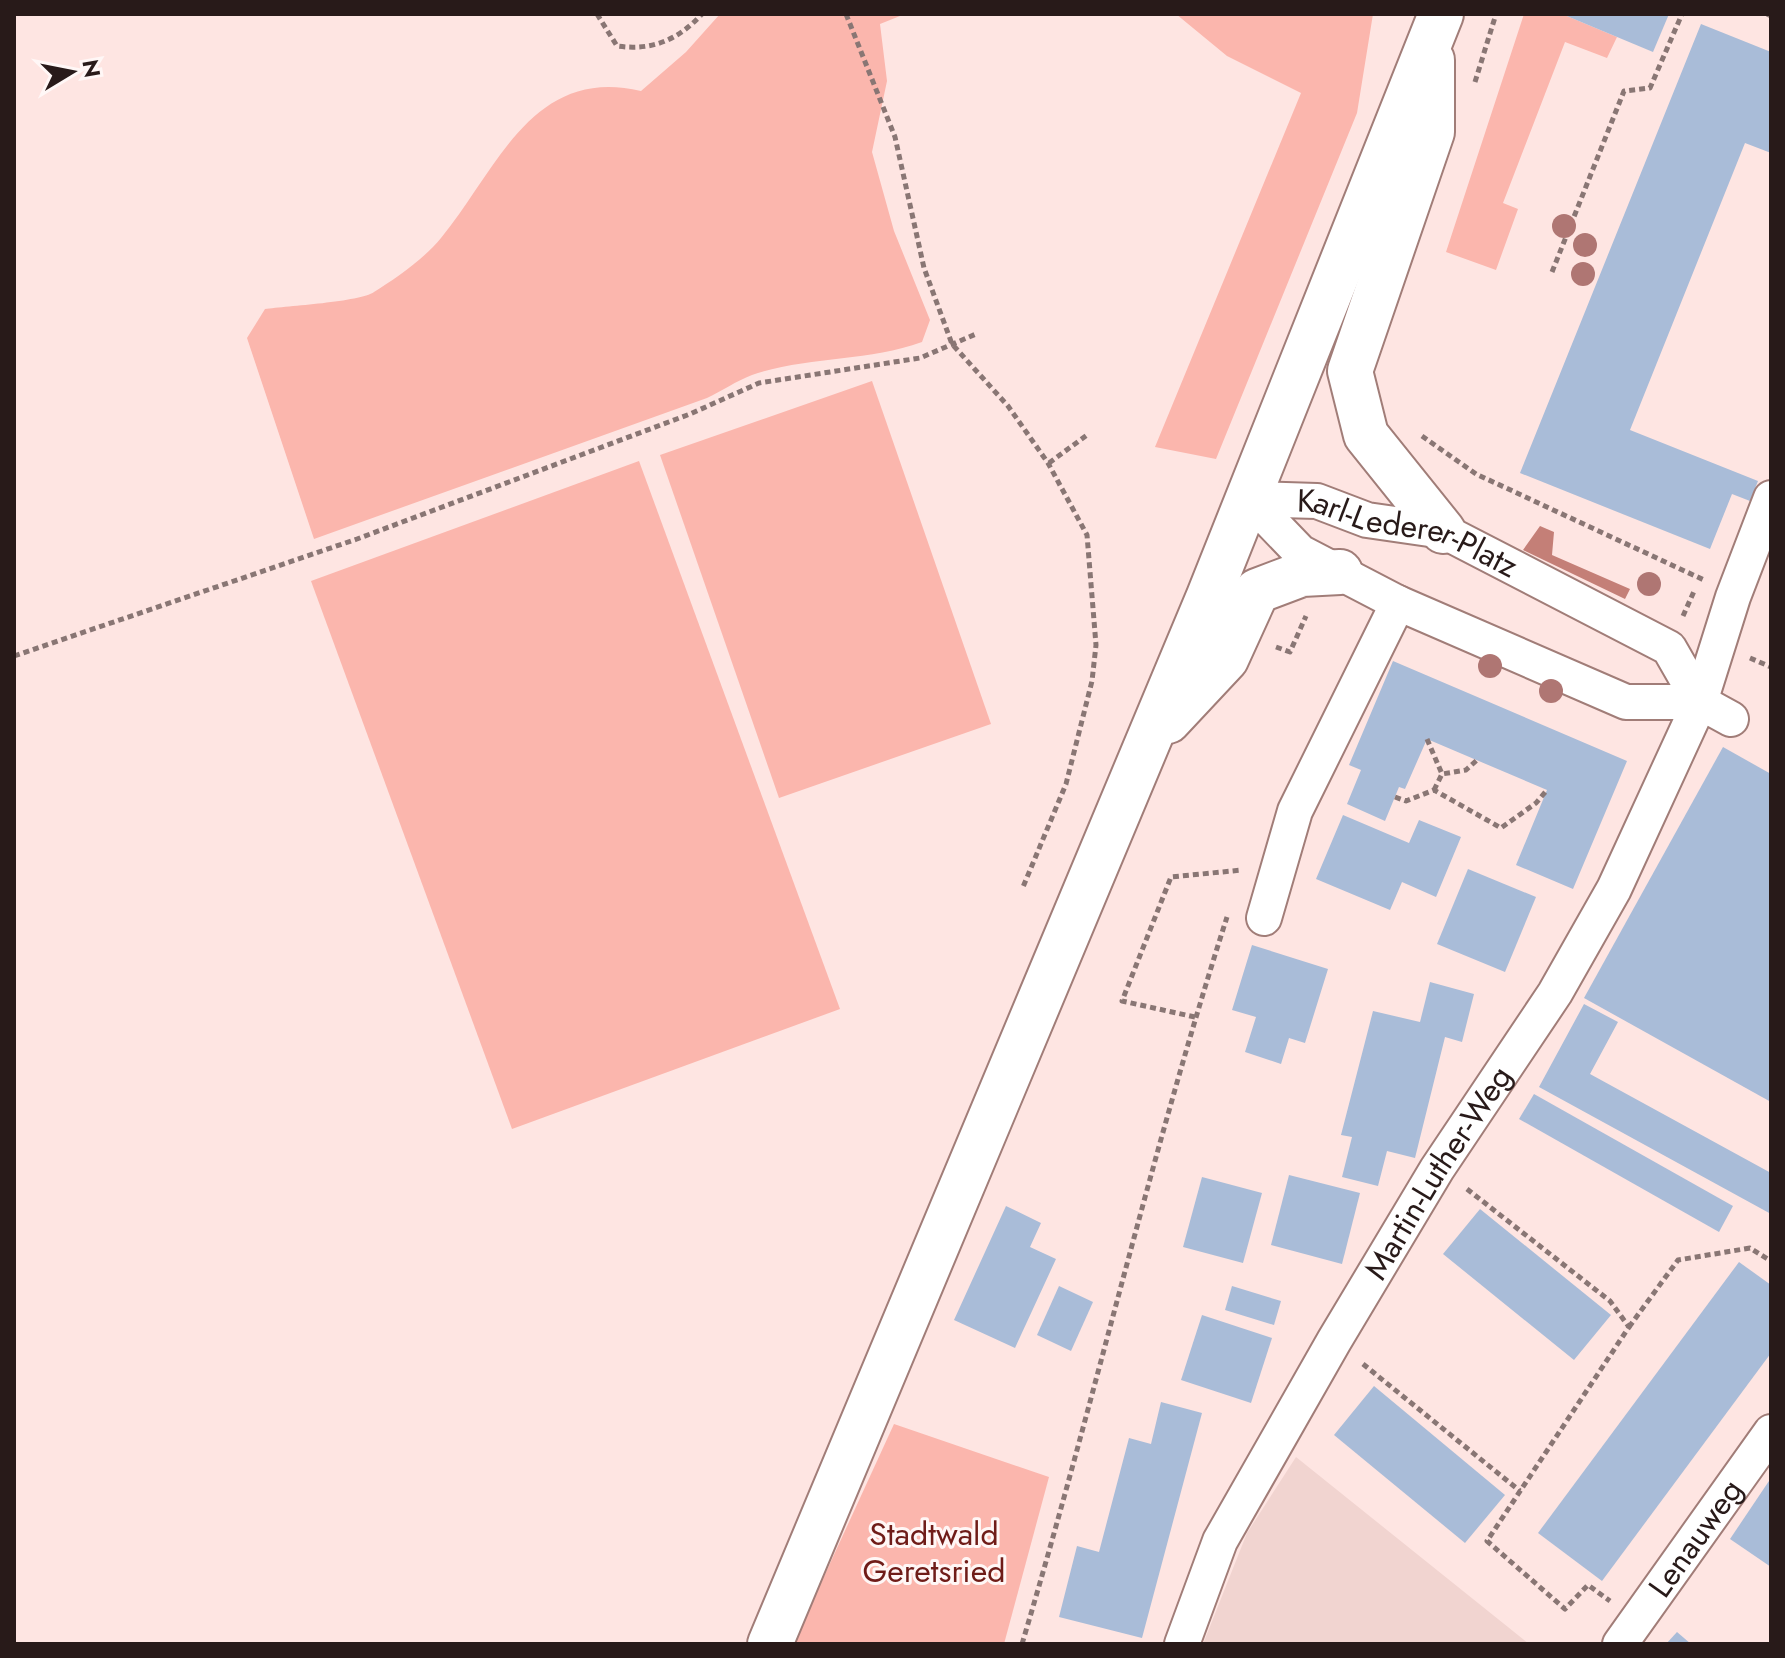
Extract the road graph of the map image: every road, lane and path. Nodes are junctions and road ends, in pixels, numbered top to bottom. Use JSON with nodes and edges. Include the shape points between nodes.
{"nodes":[{"id":1,"x":597,"y":14,"type":"edge"},
{"id":2,"x":702,"y":14,"type":"edge"},
{"id":3,"x":846,"y":14,"type":"edge"},
{"id":4,"x":1682,"y":14,"type":"edge"},
{"id":5,"x":1436,"y":26,"type":"edge"},
{"id":6,"x":1552,"y":272,"type":"dead end"},
{"id":7,"x":976,"y":334,"type":"dead end"},
{"id":8,"x":952,"y":344,"type":"junction"},
{"id":9,"x":1416,"y":432,"type":"dead end"},
{"id":10,"x":1087,"y":435,"type":"dead end"},
{"id":11,"x":1048,"y":463,"type":"junction"},
{"id":12,"x":1771,"y":498,"type":"edge"},
{"id":13,"x":1249,"y":499,"type":"junction"},
{"id":14,"x":1443,"y":531,"type":"junction"},
{"id":15,"x":1340,"y":572,"type":"junction"},
{"id":16,"x":1700,"y":578,"type":"dead end"},
{"id":17,"x":1398,"y":603,"type":"junction"},
{"id":18,"x":1309,"y":608,"type":"dead end"},
{"id":19,"x":1281,"y":632,"type":"dead end"},
{"id":20,"x":14,"y":656,"type":"edge"},
{"id":21,"x":1749,"y":657,"type":"dead end"},
{"id":22,"x":1771,"y":667,"type":"edge"},
{"id":23,"x":1700,"y":702,"type":"junction"},
{"id":24,"x":1731,"y":719,"type":"dead end"},
{"id":25,"x":1427,"y":739,"type":"dead end"},
{"id":26,"x":1147,"y":743,"type":"junction"},
{"id":27,"x":1477,"y":760,"type":"dead end"},
{"id":28,"x":1442,"y":774,"type":"junction"},
{"id":29,"x":1434,"y":790,"type":"junction"},
{"id":30,"x":1547,"y":790,"type":"dead end"},
{"id":31,"x":1395,"y":797,"type":"dead end"},
{"id":32,"x":1242,"y":870,"type":"dead end"},
{"id":33,"x":1023,"y":887,"type":"dead end"},
{"id":34,"x":1264,"y":918,"type":"dead end"},
{"id":35,"x":1437,"y":1169,"type":"junction"},
{"id":36,"x":1771,"y":1261,"type":"edge"},
{"id":37,"x":1629,"y":1327,"type":"junction"},
{"id":38,"x":1334,"y":1341,"type":"junction"},
{"id":39,"x":1771,"y":1432,"type":"edge"},
{"id":40,"x":1520,"y":1491,"type":"junction"},
{"id":41,"x":1628,"y":1633,"type":"edge"},
{"id":42,"x":770,"y":1644,"type":"edge"},
{"id":43,"x":1022,"y":1644,"type":"edge"},
{"id":44,"x":1182,"y":1644,"type":"edge"}],
"edges":[{"from":1,"to":2,"type":"path","via":[[617,46],[640,49],[666,43]]},
{"from":3,"to":8,"type":"path","via":[[895,137],[924,268]]},
{"from":4,"to":6,"type":"path","via":[[1650,88],[1624,91]]},
{"from":5,"to":13,"type":"main road"},
{"from":5,"to":14,"type":"main road","via":[[1432,132],[1350,371],[1366,435]]},
{"from":7,"to":8,"type":"path"},
{"from":8,"to":11,"type":"path","via":[[1008,406]]},
{"from":8,"to":20,"type":"path","via":[[920,358],[759,383],[676,420],[357,539]]},
{"from":9,"to":16,"type":"path","via":[[1476,474]]},
{"from":10,"to":11,"type":"path"},
{"from":11,"to":33,"type":"path","via":[[1087,535],[1096,645],[1066,784]]},
{"from":12,"to":23,"type":"street","name":"Martin-Luther-Weg"},
{"from":13,"to":14,"type":"street","name":"Karl-Lederer-Platz","via":[[1317,501],[1367,520]]},
{"from":13,"to":15,"type":"street","name":"Karl-Lederer-Platz","via":[[1300,552]]},
{"from":13,"to":26,"type":"main road"},
{"from":14,"to":23,"type":"street","name":"Karl-Lederer-Platz","via":[[1669,648]]},
{"from":15,"to":17,"type":"street","name":"Karl-Lederer-Platz"},
{"from":15,"to":26,"type":"main road","via":[[1302,574],[1257,591],[1226,659]]},
{"from":17,"to":23,"type":"street","name":"Karl-Lederer-Platz","via":[[1626,702]]},
{"from":17,"to":34,"type":"street","name":"Karl-Lederer-Platz","via":[[1295,811]]},
{"from":18,"to":19,"type":"path","via":[[1290,652],[1275,646]]},
{"from":21,"to":22,"type":"path"},
{"from":23,"to":24,"type":"street","name":"Karl-Lederer-Platz"},
{"from":23,"to":35,"type":"street","name":"Martin-Luther-Weg","via":[[1614,889],[1555,993]]},
{"from":25,"to":28,"type":"path"},
{"from":26,"to":42,"type":"main road"},
{"from":27,"to":28,"type":"path","via":[[1466,770]]},
{"from":28,"to":29,"type":"path"},
{"from":29,"to":30,"type":"path","via":[[1501,828]]},
{"from":29,"to":31,"type":"path","via":[[1406,801]]},
{"from":32,"to":43,"type":"path","via":[[1171,877],[1122,1001],[1195,1017]]},
{"from":35,"to":37,"type":"path","via":[[1610,1301]]},
{"from":35,"to":38,"type":"street","name":"Martin-Luther-Weg"},
{"from":36,"to":37,"type":"path","via":[[1750,1248],[1678,1260]]},
{"from":37,"to":40,"type":"path"},
{"from":38,"to":40,"type":"path"},
{"from":38,"to":44,"type":"street","name":"Martin-Luther-Weg","via":[[1220,1541]]},
{"from":39,"to":41,"type":"street","name":"Lenauweg"},
{"from":40,"to":41,"type":"path","via":[[1487,1541],[1565,1609],[1588,1585]]}]}
